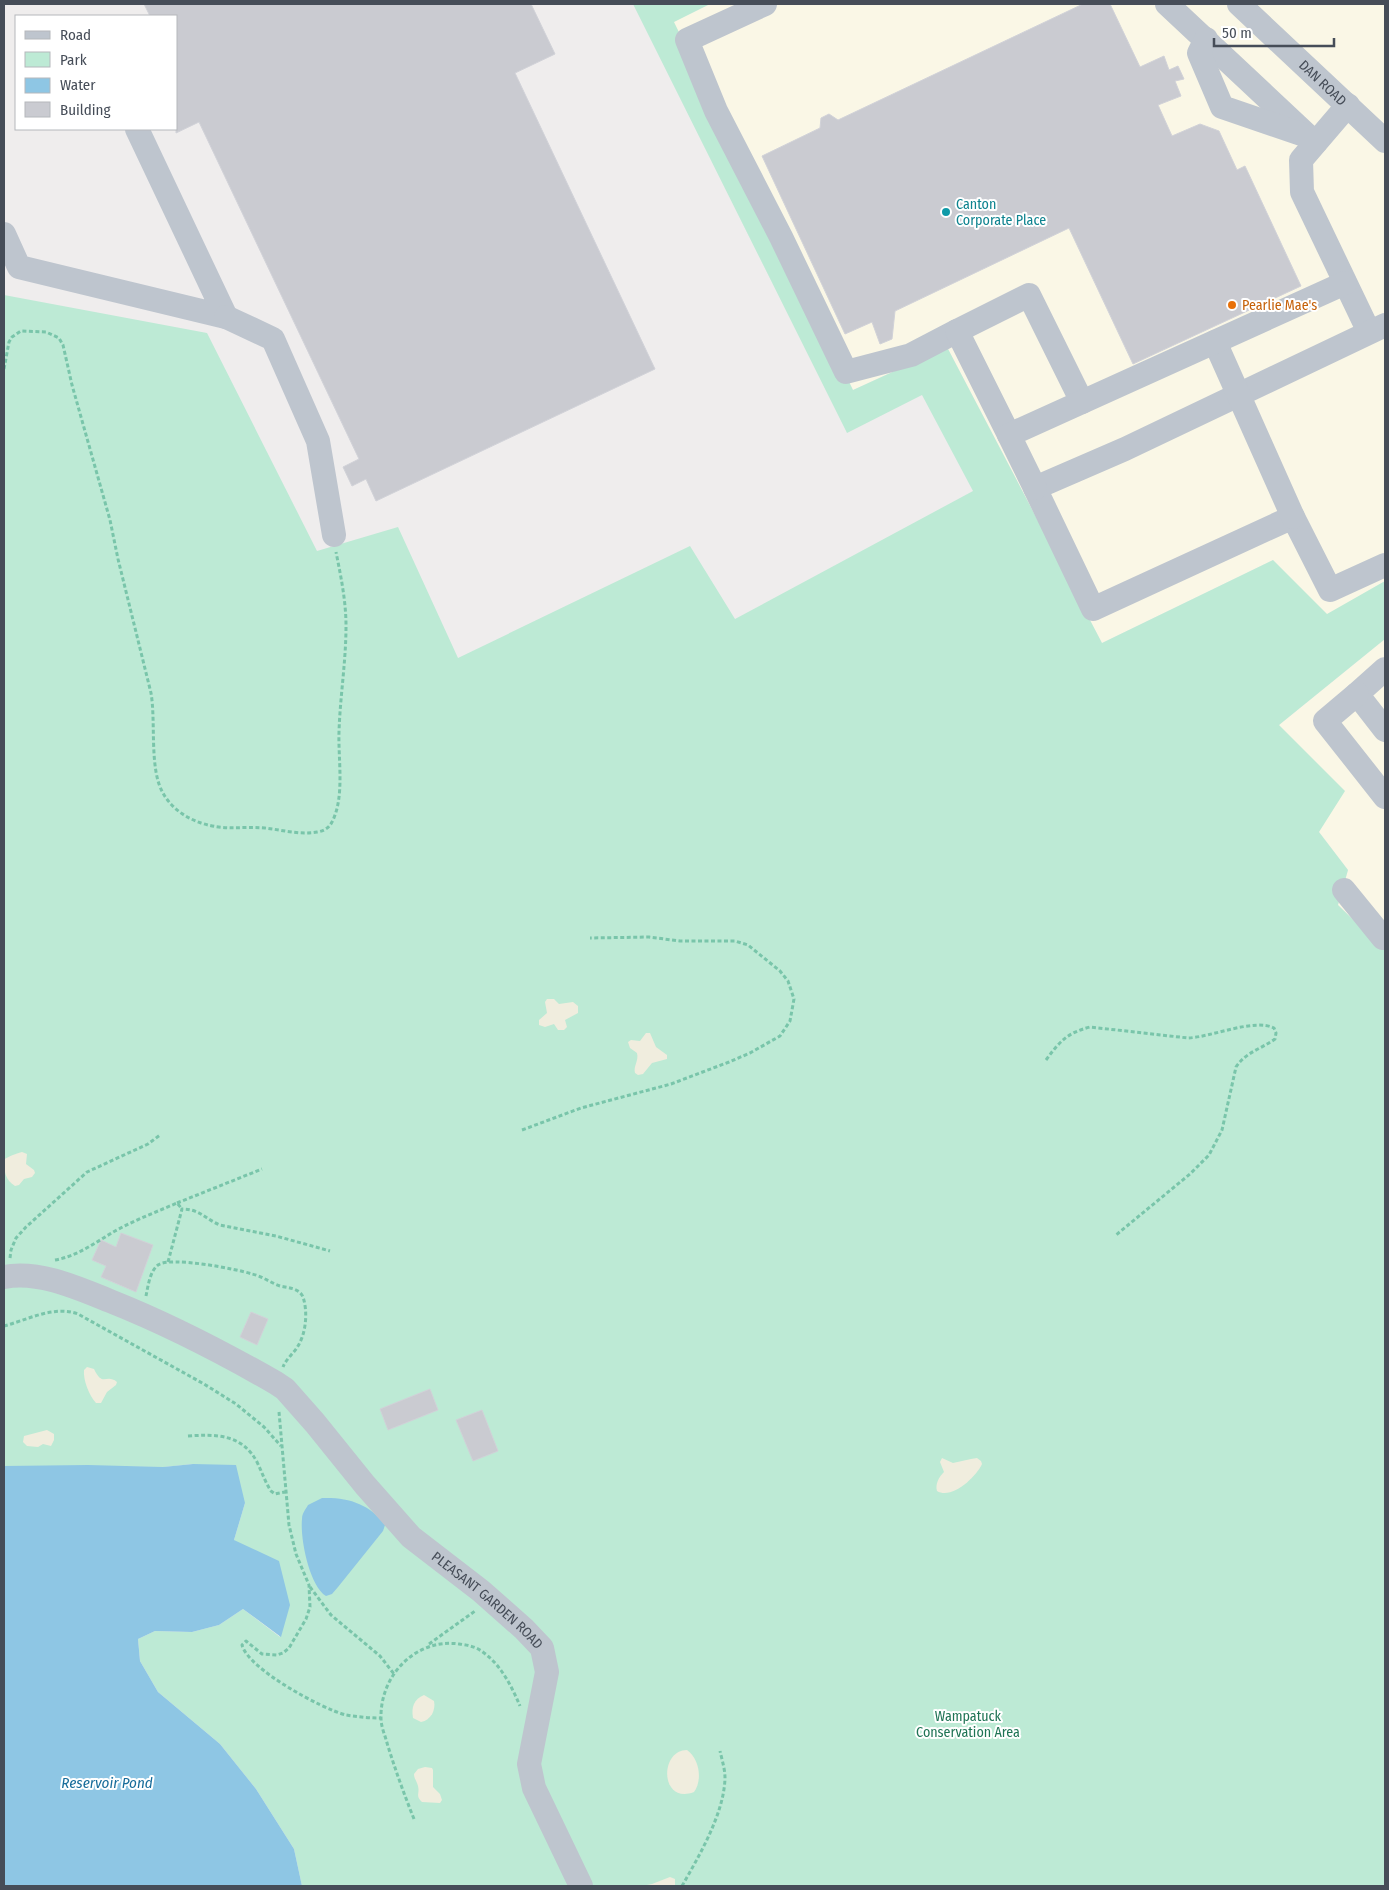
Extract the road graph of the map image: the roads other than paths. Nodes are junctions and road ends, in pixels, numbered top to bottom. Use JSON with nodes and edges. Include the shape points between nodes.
{"nodes":[{"id":1,"x":765,"y":4,"type":"edge"},
{"id":2,"x":1167,"y":4,"type":"edge"},
{"id":3,"x":1239,"y":4,"type":"edge"},
{"id":4,"x":1206,"y":39,"type":"junction"},
{"id":5,"x":1348,"y":105,"type":"junction"},
{"id":6,"x":137,"y":130,"type":"edge"},
{"id":7,"x":1312,"y":139,"type":"junction"},
{"id":8,"x":1385,"y":141,"type":"edge"},
{"id":9,"x":4,"y":234,"type":"edge"},
{"id":10,"x":1345,"y":283,"type":"junction"},
{"id":11,"x":226,"y":317,"type":"junction"},
{"id":12,"x":1377,"y":329,"type":"edge"},
{"id":13,"x":958,"y":331,"type":"junction"},
{"id":14,"x":1215,"y":342,"type":"junction"},
{"id":15,"x":1238,"y":394,"type":"junction"},
{"id":16,"x":1082,"y":402,"type":"junction"},
{"id":17,"x":1009,"y":435,"type":"junction"},
{"id":18,"x":1035,"y":488,"type":"junction"},
{"id":19,"x":1293,"y":517,"type":"junction"},
{"id":20,"x":334,"y":535,"type":"road end"},
{"id":21,"x":1385,"y":565,"type":"edge"},
{"id":22,"x":1385,"y":670,"type":"edge"},
{"id":23,"x":1357,"y":694,"type":"junction"},
{"id":24,"x":1385,"y":730,"type":"edge"},
{"id":25,"x":1385,"y":797,"type":"edge"},
{"id":26,"x":1344,"y":890,"type":"dead end"},
{"id":27,"x":1385,"y":936,"type":"edge"},
{"id":28,"x":7,"y":1270,"type":"edge"},
{"id":29,"x":581,"y":1886,"type":"edge"}],
"edges":[{"from":1,"to":13,"type":"street","via":[[687,40],[716,111],[846,372],[911,356]]},
{"from":2,"to":4,"type":"street"},
{"from":3,"to":5,"type":"street","name":"DAN ROAD"},
{"from":4,"to":7,"type":"street"},
{"from":4,"to":7,"type":"street","via":[[1199,53],[1222,107]]},
{"from":5,"to":7,"type":"street"},
{"from":5,"to":8,"type":"street","name":"DAN ROAD"},
{"from":6,"to":11,"type":"street"},
{"from":7,"to":10,"type":"street","via":[[1301,160],[1302,192]]},
{"from":9,"to":11,"type":"street","via":[[19,267]]},
{"from":10,"to":12,"type":"street"},
{"from":10,"to":14,"type":"street"},
{"from":11,"to":20,"type":"street","via":[[273,339],[318,441]]},
{"from":12,"to":15,"type":"street"},
{"from":13,"to":16,"type":"street","via":[[1029,295]]},
{"from":13,"to":17,"type":"street"},
{"from":14,"to":15,"type":"street"},
{"from":14,"to":16,"type":"street"},
{"from":15,"to":18,"type":"street","via":[[1125,450]]},
{"from":15,"to":19,"type":"street"},
{"from":16,"to":17,"type":"street"},
{"from":17,"to":18,"type":"street"},
{"from":18,"to":19,"type":"street","via":[[1092,609]]},
{"from":19,"to":21,"type":"street","via":[[1330,590]]},
{"from":22,"to":23,"type":"street"},
{"from":23,"to":24,"type":"street"},
{"from":23,"to":25,"type":"street","via":[[1324,721]]},
{"from":26,"to":27,"type":"street","via":[[1383,938]]},
{"from":28,"to":29,"type":"street","name":"PLEASANT GARDEN ROAD","via":[[14,1275],[62,1282],[141,1314],[212,1347],[281,1386],[411,1537],[492,1601],[542,1648],[547,1672],[530,1764],[534,1788]]}]}
